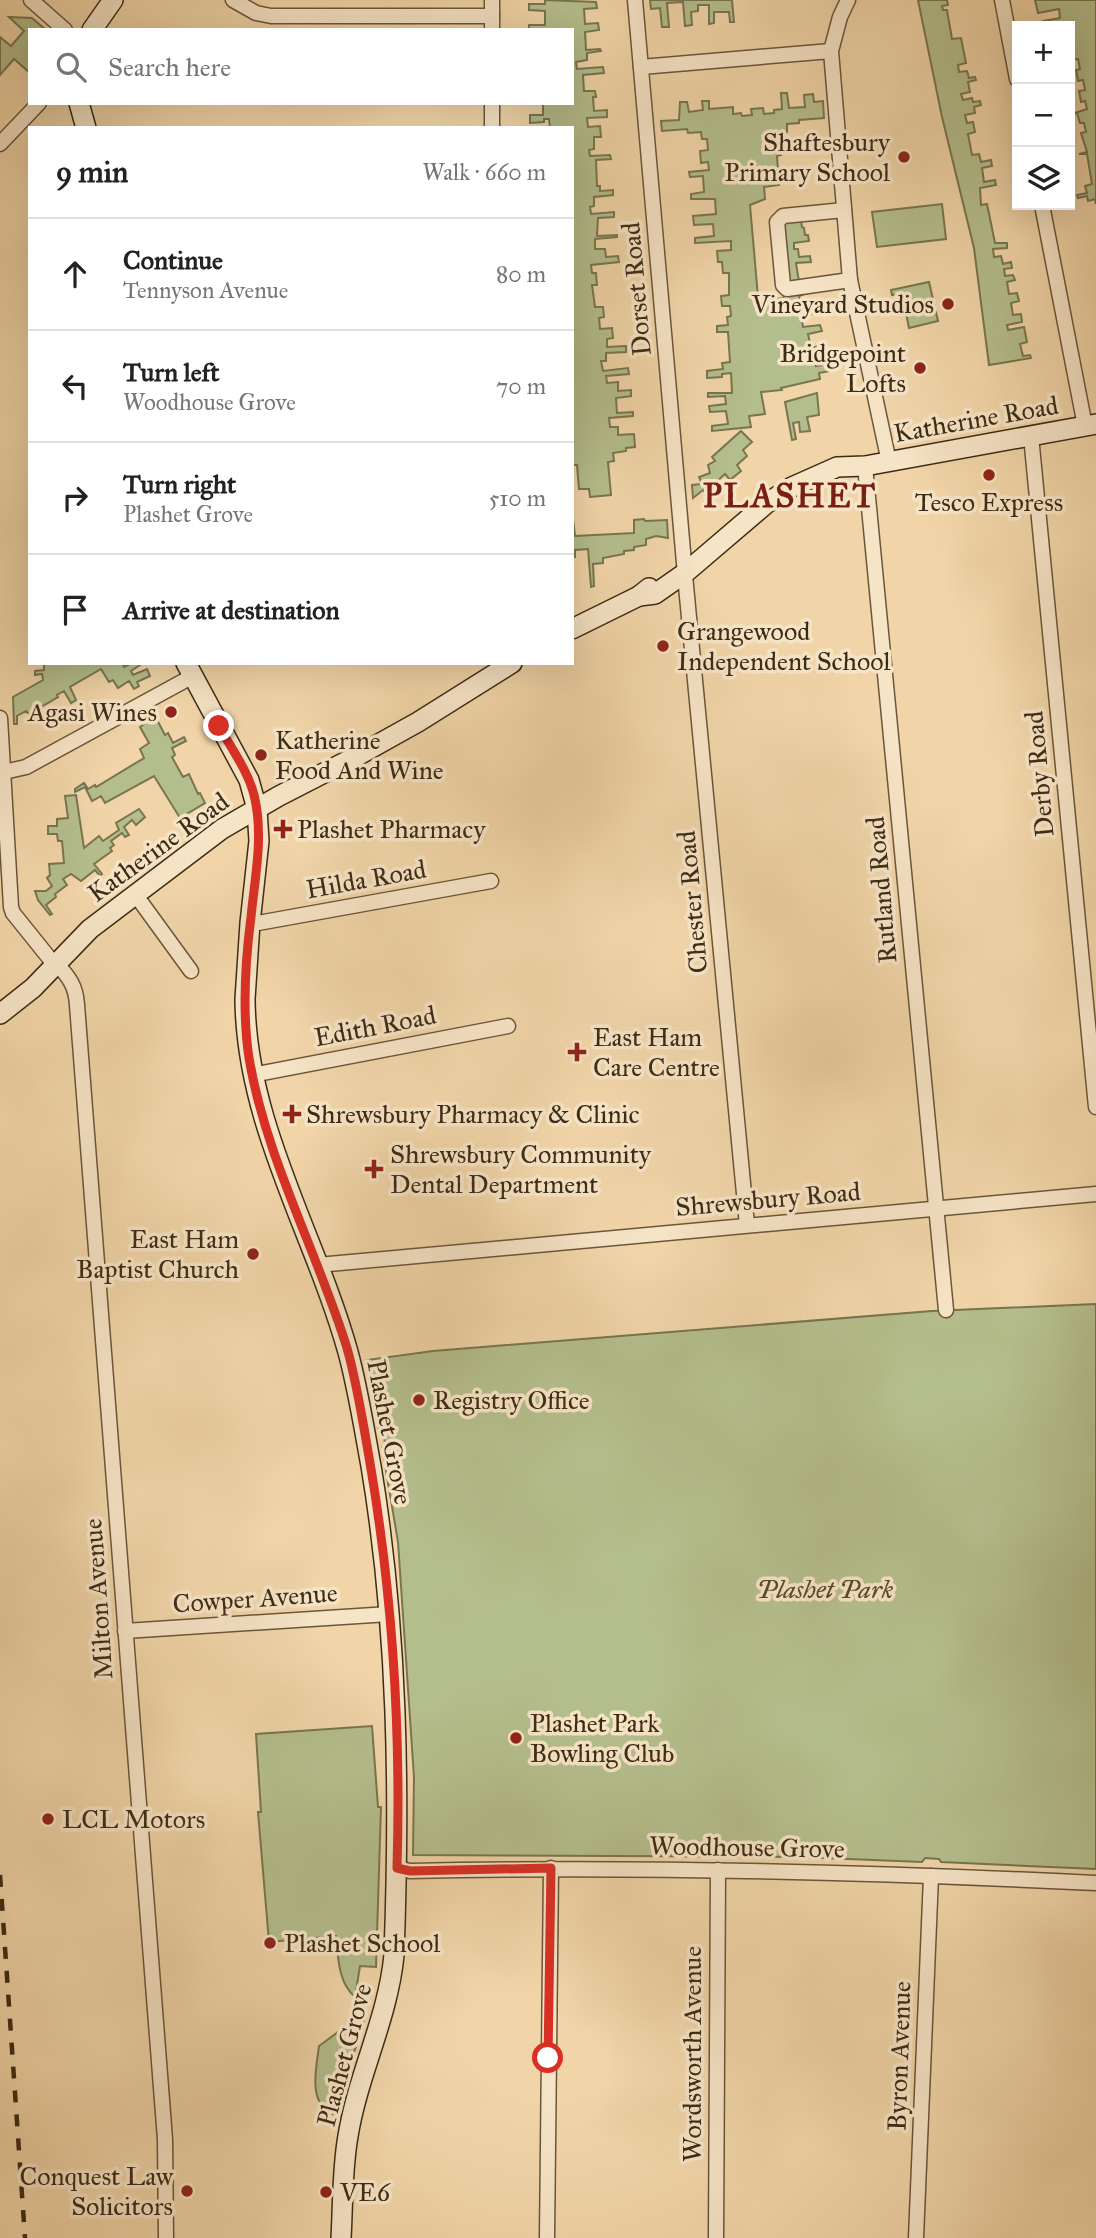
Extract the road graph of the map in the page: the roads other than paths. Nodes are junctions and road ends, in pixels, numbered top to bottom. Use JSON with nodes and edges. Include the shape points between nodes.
{"nodes":[{"id":1,"x":31,"y":0,"type":"edge"},
{"id":2,"x":113,"y":0,"type":"edge"},
{"id":3,"x":233,"y":0,"type":"edge"},
{"id":4,"x":492,"y":0,"type":"edge"},
{"id":5,"x":635,"y":0,"type":"edge"},
{"id":6,"x":848,"y":0,"type":"edge"},
{"id":7,"x":1002,"y":0,"type":"edge"},
{"id":8,"x":492,"y":23,"type":"edge"},
{"id":9,"x":63,"y":28,"type":"edge"},
{"id":10,"x":93,"y":28,"type":"edge"},
{"id":11,"x":831,"y":51,"type":"junction"},
{"id":12,"x":1012,"y":53,"type":"edge"},
{"id":13,"x":641,"y":67,"type":"junction"},
{"id":14,"x":37,"y":105,"type":"edge"},
{"id":15,"x":80,"y":105,"type":"edge"},
{"id":16,"x":492,"y":105,"type":"edge"},
{"id":17,"x":85,"y":126,"type":"edge"},
{"id":18,"x":492,"y":126,"type":"edge"},
{"id":19,"x":0,"y":144,"type":"edge"},
{"id":20,"x":845,"y":210,"type":"junction"},
{"id":21,"x":1043,"y":210,"type":"edge"},
{"id":22,"x":850,"y":280,"type":"junction"},
{"id":23,"x":1091,"y":425,"type":"edge"},
{"id":24,"x":1031,"y":436,"type":"junction"},
{"id":25,"x":889,"y":462,"type":"junction"},
{"id":26,"x":865,"y":466,"type":"junction"},
{"id":27,"x":685,"y":573,"type":"junction"},
{"id":28,"x":574,"y":628,"type":"edge"},
{"id":29,"x":507,"y":665,"type":"edge"},
{"id":30,"x":190,"y":670,"type":"edge"},
{"id":31,"x":0,"y":718,"type":"edge"},
{"id":32,"x":4,"y":772,"type":"junction"},
{"id":33,"x":257,"y":808,"type":"junction"},
{"id":34,"x":491,"y":881,"type":"dead end"},
{"id":35,"x":135,"y":894,"type":"junction"},
{"id":36,"x":250,"y":923,"type":"junction"},
{"id":37,"x":55,"y":963,"type":"junction"},
{"id":38,"x":191,"y":971,"type":"dead end"},
{"id":39,"x":0,"y":1014,"type":"edge"},
{"id":40,"x":508,"y":1026,"type":"dead end"},
{"id":41,"x":253,"y":1075,"type":"junction"},
{"id":42,"x":1096,"y":1107,"type":"edge"},
{"id":43,"x":1096,"y":1194,"type":"edge"},
{"id":44,"x":936,"y":1209,"type":"junction"},
{"id":45,"x":747,"y":1226,"type":"junction"},
{"id":46,"x":318,"y":1265,"type":"junction"},
{"id":47,"x":946,"y":1310,"type":"dead end"},
{"id":48,"x":389,"y":1614,"type":"junction"},
{"id":49,"x":125,"y":1631,"type":"junction"},
{"id":50,"x":397,"y":1868,"type":"junction"},
{"id":51,"x":551,"y":1868,"type":"junction"},
{"id":52,"x":718,"y":1870,"type":"junction"},
{"id":53,"x":931,"y":1876,"type":"junction"},
{"id":54,"x":1096,"y":1882,"type":"edge"},
{"id":55,"x":166,"y":2238,"type":"edge"},
{"id":56,"x":341,"y":2238,"type":"edge"},
{"id":57,"x":547,"y":2238,"type":"edge"},
{"id":58,"x":716,"y":2238,"type":"edge"},
{"id":59,"x":916,"y":2238,"type":"edge"}],
"edges":[{"from":1,"to":9,"type":"street"},
{"from":2,"to":10,"type":"main road"},
{"from":3,"to":8,"type":"street","via":[[271,16]]},
{"from":4,"to":8,"type":"street"},
{"from":5,"to":13,"type":"street","name":"Dorset Road"},
{"from":6,"to":11,"type":"street"},
{"from":7,"to":12,"type":"street"},
{"from":11,"to":13,"type":"street"},
{"from":11,"to":20,"type":"street"},
{"from":13,"to":27,"type":"street","name":"Dorset Road"},
{"from":14,"to":19,"type":"street"},
{"from":15,"to":17,"type":"main road"},
{"from":16,"to":18,"type":"street"},
{"from":20,"to":22,"type":"street"},
{"from":20,"to":22,"type":"street","via":[[783,216],[777,222],[787,289]]},
{"from":21,"to":23,"type":"street"},
{"from":22,"to":25,"type":"street"},
{"from":23,"to":24,"type":"main road","name":"Katherine Road"},
{"from":24,"to":25,"type":"main road","name":"Katherine Road"},
{"from":24,"to":42,"type":"street","name":"Derby Road"},
{"from":25,"to":26,"type":"main road","name":"Katherine Road"},
{"from":26,"to":27,"type":"main road","name":"Katherine Road","via":[[792,487]]},
{"from":26,"to":44,"type":"street","name":"Rutland Road"},
{"from":27,"to":28,"type":"main road","name":"Katherine Road","via":[[655,594],[639,596]]},
{"from":27,"to":45,"type":"street","name":"Chester Road"},
{"from":29,"to":33,"type":"main road","name":"Katherine Road","via":[[418,722]]},
{"from":30,"to":32,"type":"street","via":[[26,767]]},
{"from":30,"to":33,"type":"main road","name":"Plashet Grove","via":[[248,780]]},
{"from":31,"to":32,"type":"street","name":"Milton Avenue"},
{"from":32,"to":37,"type":"street","name":"Milton Avenue","via":[[11,907]]},
{"from":33,"to":35,"type":"main road","name":"Katherine Road"},
{"from":33,"to":36,"type":"main road","name":"Plashet Grove","via":[[259,841]]},
{"from":34,"to":36,"type":"street","name":"Hilda Road"},
{"from":35,"to":37,"type":"main road","name":"Katherine Road"},
{"from":35,"to":38,"type":"street"},
{"from":36,"to":41,"type":"main road","name":"Plashet Grove","via":[[245,1023]]},
{"from":37,"to":39,"type":"main road","name":"Katherine Road"},
{"from":37,"to":49,"type":"street","name":"Milton Avenue","via":[[76,991]]},
{"from":40,"to":41,"type":"street","name":"Edith Road"},
{"from":41,"to":46,"type":"main road","name":"Plashet Grove","via":[[275,1154]]},
{"from":43,"to":44,"type":"street","name":"Shrewsbury Road"},
{"from":44,"to":45,"type":"street","name":"Shrewsbury Road"},
{"from":44,"to":47,"type":"street","name":"Rutland Road"},
{"from":45,"to":46,"type":"street","name":"Shrewsbury Road"},
{"from":46,"to":48,"type":"main road","name":"Plashet Grove","via":[[347,1351],[362,1415],[381,1527]]},
{"from":48,"to":49,"type":"street","name":"Cowper Avenue"},
{"from":48,"to":50,"type":"main road","name":"Plashet Grove","via":[[398,1773]]},
{"from":49,"to":55,"type":"street","name":"Milton Avenue","via":[[164,2139]]},
{"from":50,"to":51,"type":"street","name":"Woodhouse Grove"},
{"from":50,"to":56,"type":"main road","name":"Plashet Grove","via":[[391,1982],[348,2136]]},
{"from":51,"to":52,"type":"street","name":"Woodhouse Grove"},
{"from":51,"to":57,"type":"street"},
{"from":52,"to":53,"type":"street","name":"Woodhouse Grove"},
{"from":52,"to":58,"type":"street","name":"Wordsworth Avenue"},
{"from":53,"to":54,"type":"street","name":"Woodhouse Grove"},
{"from":53,"to":59,"type":"street","name":"Byron Avenue"}]}
